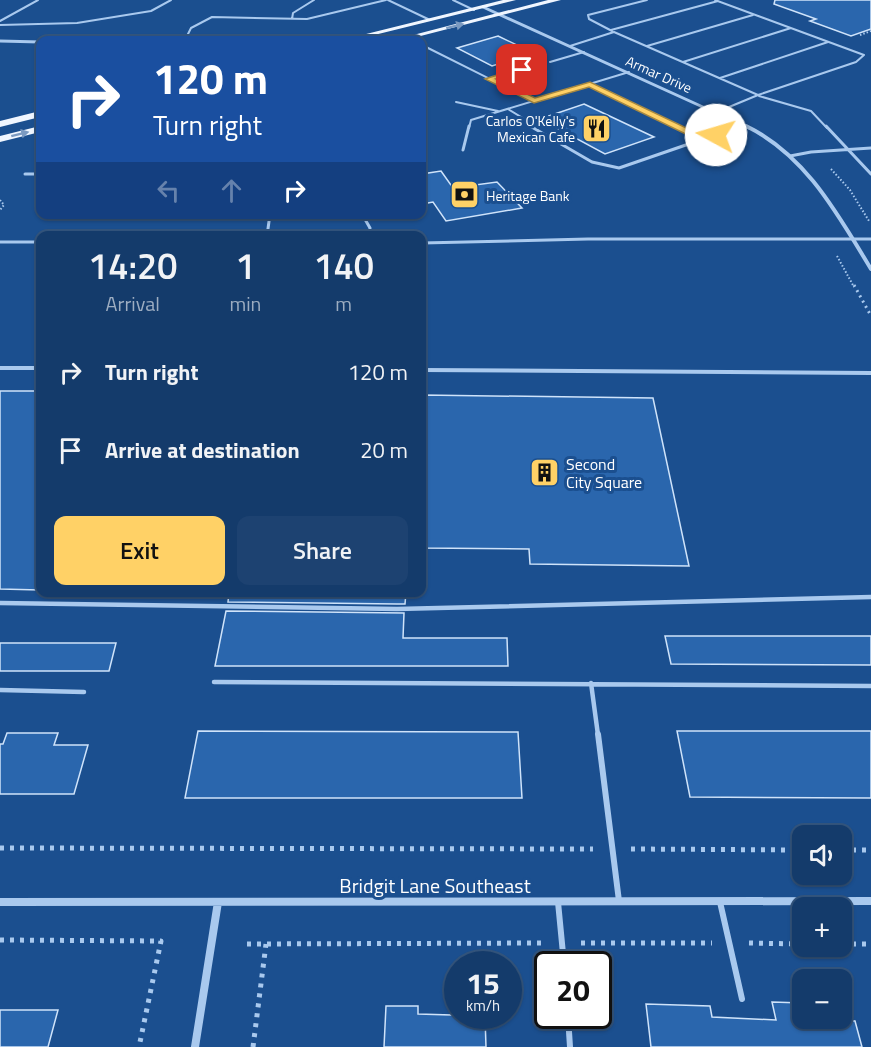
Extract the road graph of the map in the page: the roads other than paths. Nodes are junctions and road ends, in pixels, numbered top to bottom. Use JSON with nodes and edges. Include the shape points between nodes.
{"nodes":[{"id":1,"x":38,"y":0,"type":"edge"},
{"id":2,"x":171,"y":0,"type":"edge"},
{"id":3,"x":314,"y":0,"type":"edge"},
{"id":4,"x":387,"y":0,"type":"edge"},
{"id":5,"x":453,"y":0,"type":"edge"},
{"id":6,"x":512,"y":0,"type":"edge"},
{"id":7,"x":557,"y":0,"type":"edge"},
{"id":8,"x":647,"y":0,"type":"edge"},
{"id":9,"x":716,"y":1,"type":"edge"},
{"id":10,"x":483,"y":7,"type":"junction"},
{"id":11,"x":474,"y":10,"type":"junction"},
{"id":12,"x":754,"y":14,"type":"junction"},
{"id":13,"x":500,"y":15,"type":"junction"},
{"id":14,"x":292,"y":19,"type":"junction"},
{"id":15,"x":430,"y":20,"type":"junction"},
{"id":16,"x":0,"y":21,"type":"edge"},
{"id":17,"x":0,"y":25,"type":"edge"},
{"id":18,"x":791,"y":28,"type":"junction"},
{"id":19,"x":613,"y":31,"type":"junction"},
{"id":20,"x":187,"y":36,"type":"edge"},
{"id":21,"x":363,"y":36,"type":"edge"},
{"id":22,"x":420,"y":36,"type":"edge"},
{"id":23,"x":0,"y":41,"type":"edge"},
{"id":24,"x":36,"y":42,"type":"edge"},
{"id":25,"x":829,"y":42,"type":"junction"},
{"id":26,"x":570,"y":46,"type":"junction"},
{"id":27,"x":647,"y":46,"type":"junction"},
{"id":28,"x":426,"y":47,"type":"edge"},
{"id":29,"x":584,"y":52,"type":"junction"},
{"id":30,"x":864,"y":55,"type":"junction"},
{"id":31,"x":871,"y":55,"type":"edge"},
{"id":32,"x":550,"y":62,"type":"dead end"},
{"id":33,"x":683,"y":62,"type":"junction"},
{"id":34,"x":538,"y":65,"type":"dead end"},
{"id":35,"x":629,"y":72,"type":"junction"},
{"id":36,"x":720,"y":78,"type":"junction"},
{"id":37,"x":489,"y":79,"type":"junction"},
{"id":38,"x":590,"y":84,"type":"junction"},
{"id":39,"x":758,"y":95,"type":"junction"},
{"id":40,"x":534,"y":101,"type":"junction"},
{"id":41,"x":456,"y":102,"type":"dead end"},
{"id":42,"x":508,"y":109,"type":"junction"},
{"id":43,"x":500,"y":111,"type":"junction"},
{"id":44,"x":717,"y":112,"type":"junction"},
{"id":45,"x":36,"y":115,"type":"edge"},
{"id":46,"x":0,"y":124,"type":"edge"},
{"id":47,"x":745,"y":125,"type":"junction"},
{"id":48,"x":36,"y":130,"type":"edge"},
{"id":49,"x":0,"y":139,"type":"edge"},
{"id":50,"x":703,"y":139,"type":"junction"},
{"id":51,"x":871,"y":148,"type":"edge"},
{"id":52,"x":848,"y":149,"type":"junction"},
{"id":53,"x":463,"y":150,"type":"dead end"},
{"id":54,"x":790,"y":156,"type":"junction"},
{"id":55,"x":25,"y":174,"type":"dead end"},
{"id":56,"x":36,"y":174,"type":"edge"},
{"id":57,"x":871,"y":174,"type":"edge"},
{"id":58,"x":871,"y":239,"type":"edge"},
{"id":59,"x":853,"y":240,"type":"junction"},
{"id":60,"x":0,"y":242,"type":"edge"},
{"id":61,"x":36,"y":242,"type":"edge"},
{"id":62,"x":426,"y":243,"type":"edge"},
{"id":63,"x":871,"y":269,"type":"edge"},
{"id":64,"x":0,"y":368,"type":"edge"},
{"id":65,"x":36,"y":368,"type":"edge"},
{"id":66,"x":426,"y":370,"type":"edge"},
{"id":67,"x":871,"y":373,"type":"edge"},
{"id":68,"x":871,"y":597,"type":"edge"},
{"id":69,"x":0,"y":603,"type":"edge"},
{"id":70,"x":214,"y":682,"type":"dead end"},
{"id":71,"x":591,"y":683,"type":"junction"},
{"id":72,"x":871,"y":686,"type":"edge"},
{"id":73,"x":0,"y":690,"type":"edge"},
{"id":74,"x":84,"y":692,"type":"dead end"},
{"id":75,"x":619,"y":901,"type":"junction"},
{"id":76,"x":871,"y":901,"type":"edge"},
{"id":77,"x":0,"y":902,"type":"edge"},
{"id":78,"x":218,"y":902,"type":"junction"},
{"id":79,"x":558,"y":902,"type":"junction"},
{"id":80,"x":720,"y":902,"type":"junction"},
{"id":81,"x":563,"y":951,"type":"edge"},
{"id":82,"x":742,"y":999,"type":"dead end"},
{"id":83,"x":569,"y":1029,"type":"edge"},
{"id":84,"x":195,"y":1047,"type":"edge"},
{"id":85,"x":570,"y":1047,"type":"edge"}],
"edges":[{"from":1,"to":16,"type":"lane"},
{"from":2,"to":17,"type":"lane","via":[[151,11],[77,23]]},
{"from":3,"to":14,"type":"lane","via":[[293,13]]},
{"from":4,"to":14,"type":"lane"},
{"from":4,"to":15,"type":"lane"},
{"from":5,"to":11,"type":"lane"},
{"from":6,"to":10,"type":"main road"},
{"from":7,"to":13,"type":"main road"},
{"from":8,"to":19,"type":"lane","via":[[588,15]]},
{"from":9,"to":12,"type":"lane"},
{"from":9,"to":19,"type":"lane"},
{"from":10,"to":11,"type":"main road"},
{"from":10,"to":13,"type":"street","name":"Armar Drive"},
{"from":11,"to":15,"type":"main road"},
{"from":12,"to":18,"type":"lane"},
{"from":12,"to":27,"type":"lane"},
{"from":22,"to":13,"type":"main road","one_way":true},
{"from":13,"to":26,"type":"street","name":"Armar Drive"},
{"from":14,"to":20,"type":"lane","via":[[212,17],[191,28]]},
{"from":15,"to":21,"type":"main road"},
{"from":18,"to":25,"type":"lane"},
{"from":18,"to":33,"type":"lane"},
{"from":19,"to":26,"type":"lane"},
{"from":19,"to":27,"type":"lane"},
{"from":23,"to":24,"type":"street"},
{"from":25,"to":30,"type":"lane"},
{"from":25,"to":36,"type":"lane"},
{"from":26,"to":29,"type":"street","name":"Armar Drive"},
{"from":27,"to":33,"type":"lane"},
{"from":28,"to":37,"type":"lane"},
{"from":29,"to":32,"type":"lane"},
{"from":29,"to":35,"type":"street","name":"Armar Drive"},
{"from":30,"to":31,"type":"lane"},
{"from":30,"to":39,"type":"lane","via":[[856,62]]},
{"from":33,"to":36,"type":"lane"},
{"from":34,"to":37,"type":"lane"},
{"from":35,"to":38,"type":"lane"},
{"from":35,"to":44,"type":"street","name":"Armar Drive"},
{"from":36,"to":39,"type":"lane"},
{"from":37,"to":40,"type":"lane"},
{"from":38,"to":40,"type":"lane"},
{"from":38,"to":50,"type":"lane"},
{"from":39,"to":44,"type":"lane"},
{"from":39,"to":52,"type":"lane","via":[[811,111]]},
{"from":40,"to":42,"type":"lane"},
{"from":41,"to":43,"type":"lane"},
{"from":42,"to":43,"type":"lane"},
{"from":42,"to":50,"type":"lane","via":[[526,120],[532,129],[592,162],[619,168]]},
{"from":43,"to":53,"type":"lane","via":[[471,120]]},
{"from":44,"to":47,"type":"street","name":"Armar Drive"},
{"from":45,"to":46,"type":"main road"},
{"from":47,"to":50,"type":"lane"},
{"from":47,"to":54,"type":"street","name":"Armar Drive"},
{"from":49,"to":48,"type":"main road","one_way":true},
{"from":51,"to":52,"type":"lane"},
{"from":52,"to":54,"type":"lane"},
{"from":52,"to":57,"type":"lane"},
{"from":54,"to":59,"type":"street","name":"Armar Drive","via":[[822,190]]},
{"from":55,"to":56,"type":"lane"},
{"from":58,"to":59,"type":"lane"},
{"from":59,"to":62,"type":"lane"},
{"from":59,"to":63,"type":"street","name":"Armar Drive"},
{"from":60,"to":61,"type":"lane"},
{"from":64,"to":65,"type":"lane"},
{"from":66,"to":67,"type":"lane"},
{"from":68,"to":69,"type":"lane","via":[[397,609]]},
{"from":70,"to":71,"type":"lane"},
{"from":71,"to":72,"type":"lane"},
{"from":71,"to":75,"type":"lane"},
{"from":73,"to":74,"type":"lane"},
{"from":75,"to":79,"type":"street","name":"Bridgit Lane Southeast"},
{"from":75,"to":80,"type":"street","name":"Bridgit Lane Southeast"},
{"from":76,"to":80,"type":"street","name":"Bridgit Lane Southeast"},
{"from":77,"to":78,"type":"street","name":"Bridgit Lane Southeast"},
{"from":78,"to":79,"type":"street","name":"Bridgit Lane Southeast"},
{"from":78,"to":84,"type":"street"},
{"from":79,"to":81,"type":"lane"},
{"from":80,"to":82,"type":"lane"},
{"from":83,"to":85,"type":"lane"}]}
